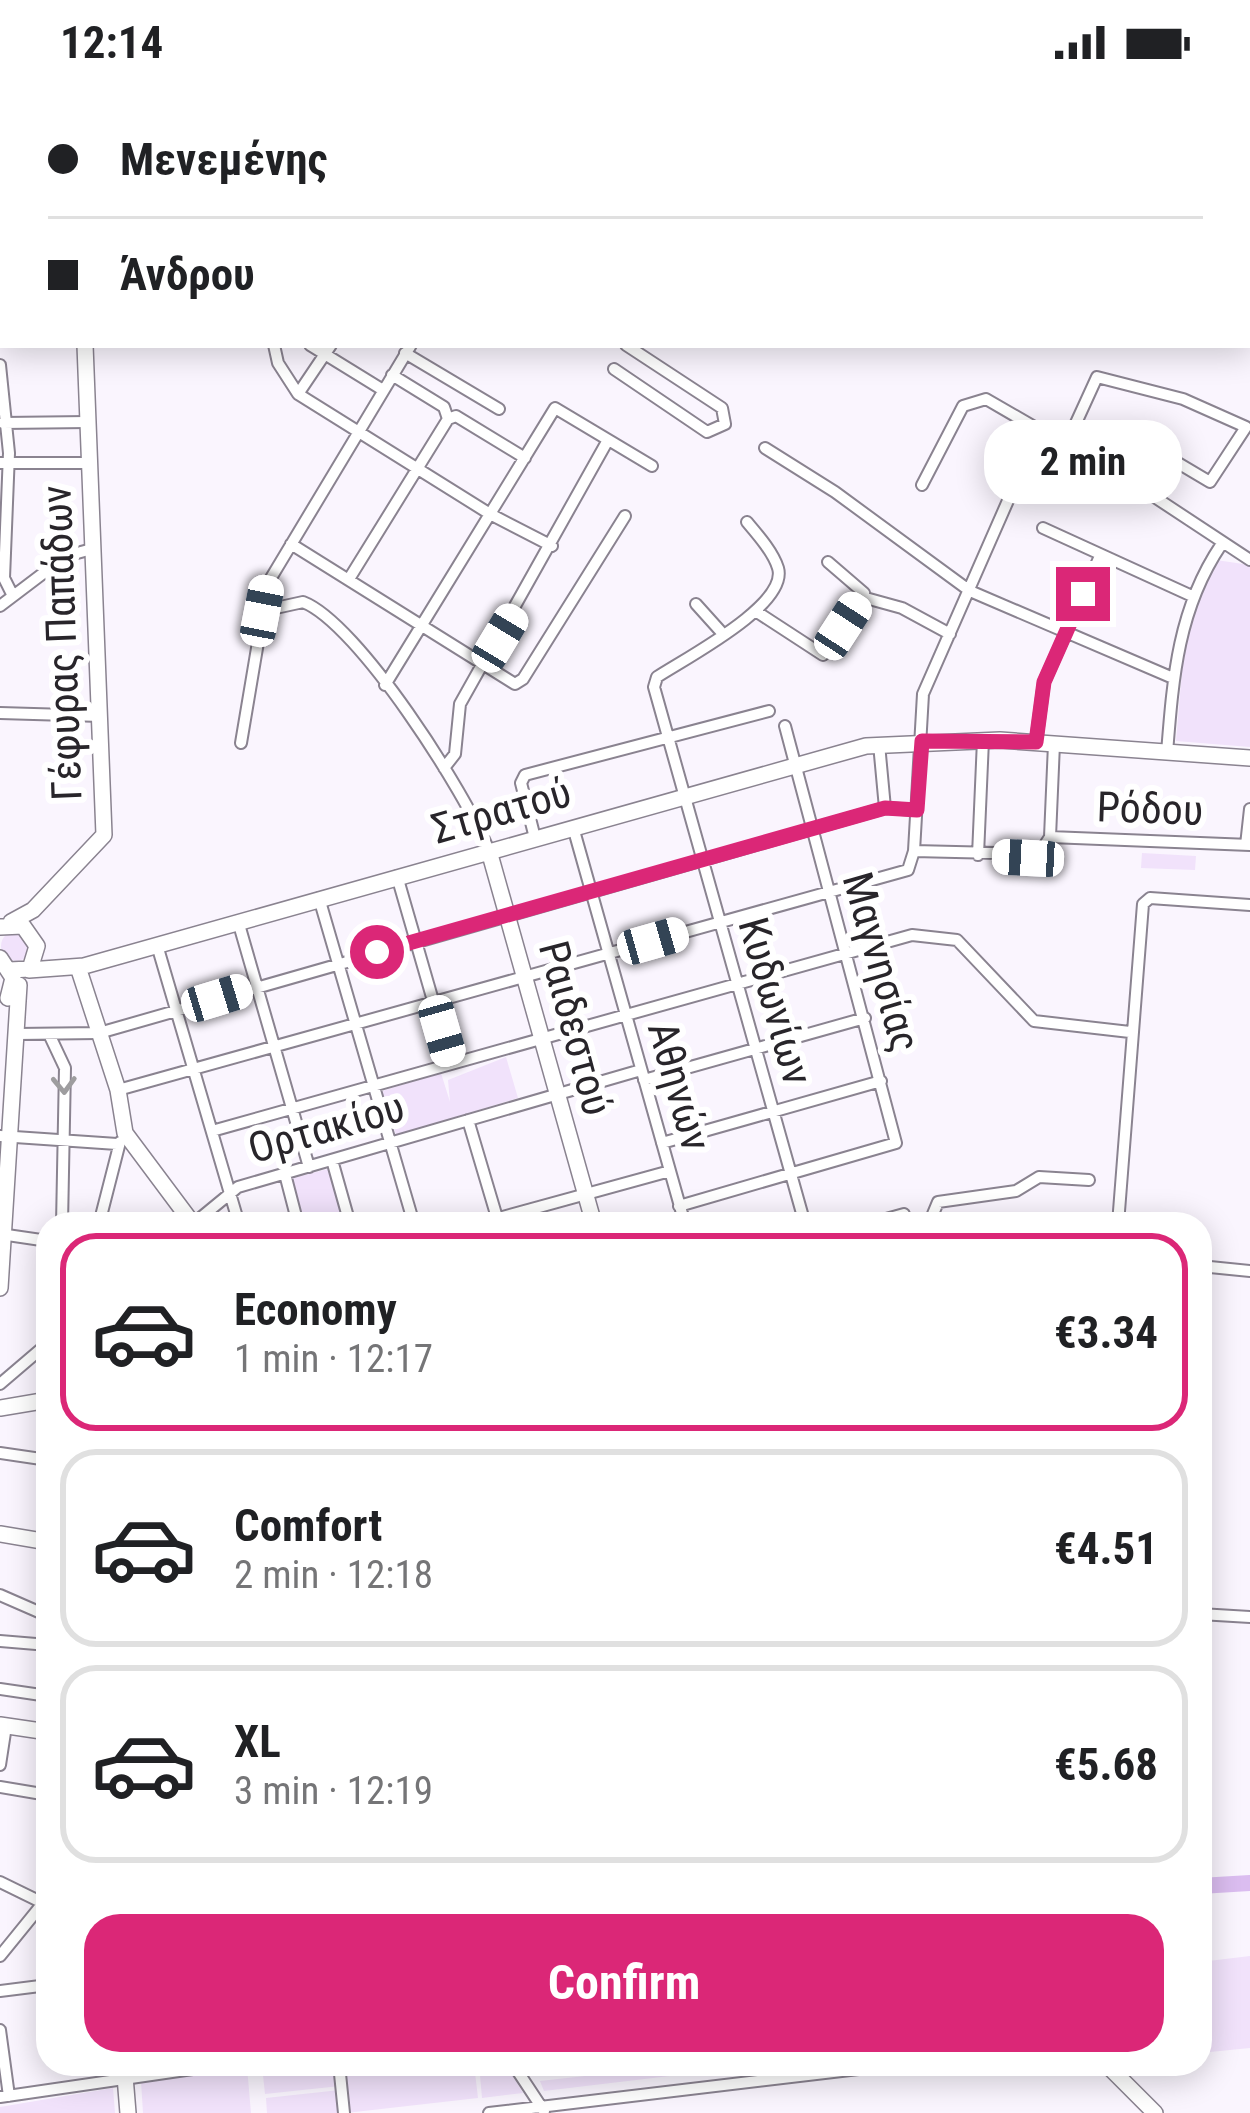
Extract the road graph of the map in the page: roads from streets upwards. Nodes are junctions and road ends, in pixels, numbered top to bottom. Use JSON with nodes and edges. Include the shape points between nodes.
{"nodes":[{"id":1,"x":85,"y":348,"type":"edge"},
{"id":2,"x":275,"y":348,"type":"edge"},
{"id":3,"x":631,"y":348,"type":"edge"},
{"id":4,"x":408,"y":349,"type":"edge"},
{"id":5,"x":328,"y":350,"type":"edge"},
{"id":6,"x":0,"y":364,"type":"edge"},
{"id":7,"x":614,"y":369,"type":"dead end"},
{"id":8,"x":392,"y":375,"type":"junction"},
{"id":9,"x":383,"y":389,"type":"junction"},
{"id":10,"x":298,"y":394,"type":"junction"},
{"id":11,"x":499,"y":409,"type":"dead end"},
{"id":12,"x":448,"y":419,"type":"junction"},
{"id":13,"x":88,"y":422,"type":"junction"},
{"id":14,"x":3,"y":423,"type":"edge"},
{"id":15,"x":1039,"y":430,"type":"junction"},
{"id":16,"x":358,"y":433,"type":"junction"},
{"id":17,"x":608,"y":440,"type":"junction"},
{"id":18,"x":1065,"y":447,"type":"junction"},
{"id":19,"x":765,"y":448,"type":"dead end"},
{"id":20,"x":525,"y":458,"type":"junction"},
{"id":21,"x":4,"y":463,"type":"edge"},
{"id":22,"x":90,"y":464,"type":"junction"},
{"id":23,"x":652,"y":466,"type":"dead end"},
{"id":24,"x":416,"y":467,"type":"junction"},
{"id":25,"x":1119,"y":477,"type":"junction"},
{"id":26,"x":922,"y":485,"type":"dead end"},
{"id":27,"x":490,"y":514,"type":"junction"},
{"id":28,"x":625,"y":516,"type":"dead end"},
{"id":29,"x":747,"y":522,"type":"dead end"},
{"id":30,"x":1043,"y":528,"type":"dead end"},
{"id":31,"x":291,"y":544,"type":"junction"},
{"id":32,"x":1221,"y":545,"type":"junction"},
{"id":33,"x":553,"y":546,"type":"junction"},
{"id":34,"x":92,"y":549,"type":"junction"},
{"id":35,"x":1100,"y":556,"type":"junction"},
{"id":36,"x":1250,"y":560,"type":"edge"},
{"id":37,"x":827,"y":562,"type":"dead end"},
{"id":38,"x":349,"y":579,"type":"junction"},
{"id":39,"x":970,"y":591,"type":"junction"},
{"id":40,"x":13,"y":596,"type":"junction"},
{"id":41,"x":1192,"y":596,"type":"junction"},
{"id":42,"x":862,"y":597,"type":"junction"},
{"id":43,"x":696,"y":604,"type":"dead end"},
{"id":44,"x":0,"y":606,"type":"edge"},
{"id":45,"x":262,"y":611,"type":"junction"},
{"id":46,"x":757,"y":612,"type":"junction"},
{"id":47,"x":422,"y":624,"type":"junction"},
{"id":48,"x":1067,"y":631,"type":"junction"},
{"id":49,"x":723,"y":634,"type":"junction"},
{"id":50,"x":950,"y":634,"type":"junction"},
{"id":51,"x":482,"y":667,"type":"junction"},
{"id":52,"x":1173,"y":678,"type":"junction"},
{"id":53,"x":385,"y":686,"type":"junction"},
{"id":54,"x":769,"y":710,"type":"dead end"},
{"id":55,"x":0,"y":713,"type":"edge"},
{"id":56,"x":100,"y":716,"type":"junction"},
{"id":57,"x":785,"y":726,"type":"dead end"},
{"id":58,"x":668,"y":737,"type":"junction"},
{"id":59,"x":983,"y":740,"type":"junction"},
{"id":60,"x":922,"y":741,"type":"junction"},
{"id":61,"x":1036,"y":742,"type":"junction"},
{"id":62,"x":242,"y":743,"type":"dead end"},
{"id":63,"x":879,"y":744,"type":"junction"},
{"id":64,"x":1054,"y":744,"type":"junction"},
{"id":65,"x":1167,"y":753,"type":"junction"},
{"id":66,"x":1250,"y":758,"type":"edge"},
{"id":67,"x":795,"y":765,"type":"junction"},
{"id":68,"x":444,"y":768,"type":"junction"},
{"id":69,"x":684,"y":796,"type":"junction"},
{"id":70,"x":885,"y":808,"type":"junction"},
{"id":71,"x":1250,"y":809,"type":"edge"},
{"id":72,"x":917,"y":810,"type":"junction"},
{"id":73,"x":573,"y":827,"type":"junction"},
{"id":74,"x":812,"y":828,"type":"junction"},
{"id":75,"x":1050,"y":836,"type":"junction"},
{"id":76,"x":535,"y":838,"type":"junction"},
{"id":77,"x":1248,"y":845,"type":"edge"},
{"id":78,"x":914,"y":850,"type":"junction"},
{"id":79,"x":489,"y":851,"type":"junction"},
{"id":80,"x":978,"y":854,"type":"junction"},
{"id":81,"x":702,"y":859,"type":"junction"},
{"id":82,"x":397,"y":877,"type":"junction"},
{"id":83,"x":591,"y":890,"type":"junction"},
{"id":84,"x":828,"y":892,"type":"junction"},
{"id":85,"x":319,"y":898,"type":"junction"},
{"id":86,"x":1250,"y":905,"type":"edge"},
{"id":87,"x":33,"y":910,"type":"junction"},
{"id":88,"x":507,"y":914,"type":"junction"},
{"id":89,"x":238,"y":921,"type":"junction"},
{"id":90,"x":5,"y":923,"type":"edge"},
{"id":91,"x":720,"y":923,"type":"junction"},
{"id":92,"x":34,"y":938,"type":"junction"},
{"id":93,"x":415,"y":940,"type":"junction"},
{"id":94,"x":157,"y":945,"type":"junction"},
{"id":95,"x":608,"y":952,"type":"junction"},
{"id":96,"x":846,"y":953,"type":"junction"},
{"id":97,"x":338,"y":963,"type":"junction"},
{"id":98,"x":75,"y":967,"type":"junction"},
{"id":99,"x":524,"y":975,"type":"junction"},
{"id":100,"x":11,"y":978,"type":"edge"},
{"id":101,"x":737,"y":985,"type":"junction"},
{"id":102,"x":257,"y":986,"type":"junction"},
{"id":103,"x":434,"y":1000,"type":"junction"},
{"id":104,"x":176,"y":1010,"type":"junction"},
{"id":105,"x":626,"y":1016,"type":"junction"},
{"id":106,"x":865,"y":1018,"type":"junction"},
{"id":107,"x":356,"y":1022,"type":"junction"},
{"id":108,"x":1130,"y":1032,"type":"junction"},
{"id":109,"x":99,"y":1033,"type":"junction"},
{"id":110,"x":16,"y":1034,"type":"junction"},
{"id":111,"x":49,"y":1034,"type":"junction"},
{"id":112,"x":541,"y":1038,"type":"junction"},
{"id":113,"x":274,"y":1046,"type":"junction"},
{"id":114,"x":755,"y":1049,"type":"junction"},
{"id":115,"x":452,"y":1063,"type":"junction"},
{"id":116,"x":194,"y":1068,"type":"junction"},
{"id":117,"x":643,"y":1075,"type":"junction"},
{"id":118,"x":881,"y":1081,"type":"junction"},
{"id":119,"x":374,"y":1085,"type":"junction"},
{"id":120,"x":118,"y":1090,"type":"junction"},
{"id":121,"x":557,"y":1094,"type":"junction"},
{"id":122,"x":292,"y":1108,"type":"junction"},
{"id":123,"x":773,"y":1112,"type":"junction"},
{"id":124,"x":468,"y":1120,"type":"junction"},
{"id":125,"x":212,"y":1131,"type":"junction"},
{"id":126,"x":6,"y":1136,"type":"edge"},
{"id":127,"x":64,"y":1139,"type":"junction"},
{"id":128,"x":123,"y":1140,"type":"junction"},
{"id":129,"x":391,"y":1143,"type":"junction"},
{"id":130,"x":662,"y":1143,"type":"junction"},
{"id":131,"x":332,"y":1160,"type":"junction"},
{"id":132,"x":309,"y":1167,"type":"junction"},
{"id":133,"x":670,"y":1171,"type":"junction"},
{"id":134,"x":285,"y":1174,"type":"junction"},
{"id":135,"x":791,"y":1175,"type":"junction"},
{"id":136,"x":1089,"y":1180,"type":"dead end"},
{"id":137,"x":585,"y":1193,"type":"junction"},
{"id":138,"x":230,"y":1194,"type":"junction"},
{"id":139,"x":680,"y":1206,"type":"junction"},
{"id":140,"x":62,"y":1212,"type":"edge"},
{"id":141,"x":102,"y":1212,"type":"edge"},
{"id":142,"x":183,"y":1212,"type":"edge"},
{"id":143,"x":208,"y":1212,"type":"edge"},
{"id":144,"x":235,"y":1212,"type":"edge"},
{"id":145,"x":295,"y":1212,"type":"edge"},
{"id":146,"x":347,"y":1212,"type":"edge"},
{"id":147,"x":411,"y":1212,"type":"edge"},
{"id":148,"x":495,"y":1212,"type":"edge"},
{"id":149,"x":526,"y":1212,"type":"edge"},
{"id":150,"x":591,"y":1212,"type":"edge"},
{"id":151,"x":682,"y":1212,"type":"edge"},
{"id":152,"x":802,"y":1212,"type":"edge"},
{"id":153,"x":935,"y":1212,"type":"edge"},
{"id":154,"x":1119,"y":1212,"type":"edge"},
{"id":155,"x":2,"y":1234,"type":"edge"},
{"id":156,"x":36,"y":1239,"type":"edge"},
{"id":157,"x":1212,"y":1267,"type":"edge"},
{"id":158,"x":1250,"y":1271,"type":"edge"},
{"id":159,"x":0,"y":1288,"type":"edge"},
{"id":160,"x":36,"y":1353,"type":"edge"},
{"id":161,"x":0,"y":1384,"type":"edge"},
{"id":162,"x":36,"y":1402,"type":"edge"},
{"id":163,"x":0,"y":1408,"type":"edge"},
{"id":164,"x":0,"y":1453,"type":"edge"},
{"id":165,"x":36,"y":1458,"type":"edge"},
{"id":166,"x":0,"y":1534,"type":"edge"},
{"id":167,"x":36,"y":1540,"type":"edge"},
{"id":168,"x":0,"y":1595,"type":"edge"},
{"id":169,"x":36,"y":1611,"type":"edge"},
{"id":170,"x":1212,"y":1615,"type":"edge"},
{"id":171,"x":1250,"y":1617,"type":"edge"},
{"id":172,"x":0,"y":1641,"type":"edge"},
{"id":173,"x":36,"y":1645,"type":"edge"},
{"id":174,"x":0,"y":1690,"type":"edge"},
{"id":175,"x":36,"y":1694,"type":"edge"},
{"id":176,"x":3,"y":1725,"type":"edge"},
{"id":177,"x":36,"y":1730,"type":"edge"},
{"id":178,"x":0,"y":1765,"type":"edge"},
{"id":179,"x":0,"y":1787,"type":"edge"},
{"id":180,"x":36,"y":1793,"type":"edge"},
{"id":181,"x":0,"y":1882,"type":"edge"},
{"id":182,"x":36,"y":1897,"type":"edge"},
{"id":183,"x":36,"y":1915,"type":"edge"},
{"id":184,"x":0,"y":1956,"type":"edge"},
{"id":185,"x":36,"y":1986,"type":"edge"},
{"id":186,"x":0,"y":1991,"type":"edge"},
{"id":187,"x":0,"y":2030,"type":"edge"},
{"id":188,"x":102,"y":2076,"type":"edge"},
{"id":189,"x":125,"y":2076,"type":"edge"},
{"id":190,"x":340,"y":2076,"type":"edge"},
{"id":191,"x":521,"y":2076,"type":"edge"},
{"id":192,"x":808,"y":2076,"type":"edge"},
{"id":193,"x":1118,"y":2076,"type":"edge"},
{"id":194,"x":4,"y":2097,"type":"edge"},
{"id":195,"x":543,"y":2110,"type":"edge"},
{"id":196,"x":128,"y":2113,"type":"edge"},
{"id":197,"x":344,"y":2113,"type":"edge"},
{"id":198,"x":489,"y":2113,"type":"edge"},
{"id":199,"x":1155,"y":2113,"type":"edge"}],
"edges":[{"from":1,"to":13,"type":"street","name":"Γέφυρας Παπάδων"},
{"from":2,"to":10,"type":"street"},
{"from":3,"to":7,"type":"street","via":[[722,408],[725,424],[707,432]]},
{"from":4,"to":8,"type":"street"},
{"from":4,"to":11,"type":"street"},
{"from":5,"to":9,"type":"street"},
{"from":5,"to":10,"type":"street"},
{"from":6,"to":14,"type":"street"},
{"from":8,"to":9,"type":"street"},
{"from":8,"to":12,"type":"street","via":[[444,407]]},
{"from":9,"to":16,"type":"street"},
{"from":10,"to":16,"type":"street"},
{"from":12,"to":20,"type":"street","via":[[456,416]]},
{"from":12,"to":24,"type":"street"},
{"from":13,"to":14,"type":"street"},
{"from":13,"to":22,"type":"street","name":"Γέφυρας Παπάδων"},
{"from":14,"to":21,"type":"street"},
{"from":15,"to":18,"type":"street"},
{"from":15,"to":26,"type":"street","via":[[996,402],[969,400]]},
{"from":15,"to":39,"type":"street"},
{"from":16,"to":24,"type":"street"},
{"from":16,"to":31,"type":"street"},
{"from":17,"to":20,"type":"street","via":[[555,408]]},
{"from":17,"to":23,"type":"street"},
{"from":17,"to":33,"type":"street"},
{"from":18,"to":25,"type":"street"},
{"from":18,"to":25,"type":"street","via":[[1097,377],[1183,399],[1246,427],[1208,482],[1145,444]]},
{"from":19,"to":39,"type":"street"},
{"from":20,"to":27,"type":"street"},
{"from":21,"to":22,"type":"street"},
{"from":21,"to":40,"type":"street","via":[[4,578]]},
{"from":22,"to":34,"type":"street","name":"Γέφυρας Παπάδων"},
{"from":24,"to":27,"type":"street"},
{"from":24,"to":38,"type":"street"},
{"from":25,"to":32,"type":"street"},
{"from":27,"to":33,"type":"street"},
{"from":27,"to":47,"type":"street"},
{"from":28,"to":51,"type":"street","via":[[523,679],[506,682]]},
{"from":29,"to":46,"type":"street","via":[[779,572]]},
{"from":30,"to":35,"type":"street"},
{"from":31,"to":38,"type":"street"},
{"from":31,"to":45,"type":"street"},
{"from":32,"to":36,"type":"street"},
{"from":32,"to":41,"type":"street"},
{"from":33,"to":51,"type":"street"},
{"from":34,"to":40,"type":"street","via":[[66,556]]},
{"from":34,"to":56,"type":"street","name":"Γέφυρας Παπάδων"},
{"from":35,"to":41,"type":"street"},
{"from":35,"to":48,"type":"street"},
{"from":37,"to":42,"type":"street","via":[[855,580]]},
{"from":38,"to":47,"type":"street"},
{"from":39,"to":48,"type":"street"},
{"from":39,"to":50,"type":"street"},
{"from":40,"to":44,"type":"street"},
{"from":41,"to":52,"type":"street"},
{"from":42,"to":46,"type":"street","via":[[824,655]]},
{"from":42,"to":50,"type":"street"},
{"from":43,"to":49,"type":"street"},
{"from":45,"to":53,"type":"street","via":[[303,602],[329,614]]},
{"from":45,"to":62,"type":"street"},
{"from":46,"to":49,"type":"street"},
{"from":47,"to":51,"type":"street"},
{"from":47,"to":53,"type":"street"},
{"from":48,"to":52,"type":"street"},
{"from":48,"to":61,"type":"street","via":[[1044,682]]},
{"from":49,"to":58,"type":"street","name":"Κυδωνίων","via":[[655,680]]},
{"from":50,"to":60,"type":"street","via":[[923,694]]},
{"from":51,"to":68,"type":"street","via":[[460,704],[455,754]]},
{"from":52,"to":65,"type":"street"},
{"from":53,"to":68,"type":"street"},
{"from":54,"to":58,"type":"street"},
{"from":55,"to":56,"type":"street"},
{"from":56,"to":87,"type":"street","name":"Γέφυρας Παπάδων","via":[[104,836]]},
{"from":57,"to":67,"type":"street","name":"Μαγνησίας"},
{"from":58,"to":69,"type":"street","name":"Κυδωνίων"},
{"from":58,"to":76,"type":"street","via":[[521,778]]},
{"from":59,"to":60,"type":"street","name":"Στρατού"},
{"from":59,"to":61,"type":"street","name":"Στρατού"},
{"from":59,"to":80,"type":"street"},
{"from":60,"to":63,"type":"street","name":"Στρατού"},
{"from":60,"to":72,"type":"street"},
{"from":61,"to":64,"type":"street","name":"Στρατού"},
{"from":63,"to":67,"type":"street","name":"Στρατού"},
{"from":63,"to":70,"type":"street"},
{"from":64,"to":65,"type":"street","name":"Στρατού"},
{"from":64,"to":75,"type":"street"},
{"from":65,"to":66,"type":"street","name":"Στρατού"},
{"from":67,"to":69,"type":"street","name":"Στρατού"},
{"from":67,"to":74,"type":"street","name":"Μαγνησίας"},
{"from":68,"to":79,"type":"street"},
{"from":69,"to":73,"type":"street","name":"Στρατού"},
{"from":69,"to":81,"type":"street","name":"Κυδωνίων"},
{"from":70,"to":72,"type":"street"},
{"from":70,"to":74,"type":"street"},
{"from":71,"to":77,"type":"street"},
{"from":72,"to":78,"type":"street"},
{"from":73,"to":76,"type":"street","name":"Στρατού"},
{"from":73,"to":83,"type":"street","name":"Αθηνών"},
{"from":74,"to":81,"type":"street"},
{"from":74,"to":84,"type":"street","name":"Μαγνησίας"},
{"from":75,"to":77,"type":"street","name":"Ρόδου"},
{"from":75,"to":80,"type":"street","name":"Ρόδου","via":[[1033,857]]},
{"from":76,"to":79,"type":"street","name":"Στρατού"},
{"from":78,"to":80,"type":"street","name":"Ρόδου"},
{"from":78,"to":84,"type":"street","via":[[911,868]]},
{"from":79,"to":82,"type":"street","name":"Στρατού"},
{"from":79,"to":88,"type":"street","name":"Ραιδεστού"},
{"from":81,"to":83,"type":"street"},
{"from":81,"to":91,"type":"street","name":"Κυδωνίων"},
{"from":82,"to":85,"type":"street","name":"Στρατού"},
{"from":82,"to":93,"type":"street"},
{"from":83,"to":88,"type":"street"},
{"from":83,"to":95,"type":"street","name":"Αθηνών"},
{"from":84,"to":91,"type":"street"},
{"from":84,"to":96,"type":"street","name":"Μαγνησίας"},
{"from":85,"to":89,"type":"street","name":"Στρατού"},
{"from":85,"to":97,"type":"street"},
{"from":86,"to":108,"type":"street","via":[[1150,898],[1143,904]]},
{"from":87,"to":90,"type":"street","name":"Γέφυρας Παπάδων"},
{"from":87,"to":92,"type":"street"},
{"from":88,"to":93,"type":"street"},
{"from":88,"to":99,"type":"street","name":"Ραιδεστού"},
{"from":89,"to":94,"type":"street","name":"Στρατού"},
{"from":89,"to":102,"type":"street"},
{"from":90,"to":92,"type":"street"},
{"from":91,"to":95,"type":"street"},
{"from":91,"to":101,"type":"street","name":"Κυδωνίων"},
{"from":92,"to":98,"type":"street","via":[[47,956]]},
{"from":92,"to":100,"type":"street","via":[[38,956]]},
{"from":93,"to":97,"type":"street"},
{"from":93,"to":103,"type":"street"},
{"from":94,"to":98,"type":"street","name":"Στρατού"},
{"from":94,"to":104,"type":"street"},
{"from":95,"to":99,"type":"street"},
{"from":95,"to":105,"type":"street","name":"Αθηνών"},
{"from":96,"to":101,"type":"street"},
{"from":96,"to":106,"type":"street","name":"Μαγνησίας"},
{"from":96,"to":108,"type":"street","via":[[912,935],[957,940],[1034,1021]]},
{"from":97,"to":102,"type":"street"},
{"from":97,"to":107,"type":"street"},
{"from":98,"to":100,"type":"street","name":"Στρατού"},
{"from":98,"to":109,"type":"street"},
{"from":99,"to":103,"type":"street"},
{"from":99,"to":112,"type":"street","name":"Ραιδεστού"},
{"from":100,"to":110,"type":"street"},
{"from":101,"to":105,"type":"street"},
{"from":101,"to":114,"type":"street","name":"Κυδωνίων"},
{"from":102,"to":104,"type":"street"},
{"from":102,"to":113,"type":"street"},
{"from":103,"to":107,"type":"street"},
{"from":103,"to":115,"type":"street"},
{"from":104,"to":109,"type":"street"},
{"from":104,"to":116,"type":"street"},
{"from":105,"to":112,"type":"street"},
{"from":105,"to":117,"type":"street","name":"Αθηνών"},
{"from":106,"to":114,"type":"street","name":"Ορτακίου"},
{"from":106,"to":118,"type":"street","name":"Μαγνησίας"},
{"from":107,"to":113,"type":"street"},
{"from":107,"to":119,"type":"street"},
{"from":108,"to":154,"type":"street"},
{"from":109,"to":111,"type":"street"},
{"from":109,"to":120,"type":"street"},
{"from":110,"to":111,"type":"street"},
{"from":110,"to":126,"type":"street"},
{"from":111,"to":127,"type":"street","one_way":true,"via":[[65,1068]]},
{"from":112,"to":115,"type":"street"},
{"from":112,"to":121,"type":"street","name":"Ραιδεστού"},
{"from":113,"to":116,"type":"street"},
{"from":113,"to":122,"type":"street"},
{"from":114,"to":117,"type":"street","name":"Ορτακίου"},
{"from":114,"to":123,"type":"street","name":"Κυδωνίων"},
{"from":115,"to":119,"type":"street"},
{"from":116,"to":120,"type":"street"},
{"from":116,"to":125,"type":"street"},
{"from":117,"to":121,"type":"street","name":"Ορτακίου"},
{"from":117,"to":130,"type":"street","name":"Αθηνών"},
{"from":118,"to":123,"type":"street"},
{"from":118,"to":135,"type":"street","name":"Μαγνησίας","via":[[895,1146]]},
{"from":119,"to":122,"type":"street"},
{"from":119,"to":129,"type":"street"},
{"from":120,"to":128,"type":"street"},
{"from":121,"to":124,"type":"street","name":"Ορτακίου"},
{"from":121,"to":137,"type":"street","name":"Ραιδεστού"},
{"from":122,"to":125,"type":"street"},
{"from":122,"to":132,"type":"street"},
{"from":123,"to":130,"type":"street"},
{"from":123,"to":135,"type":"street","name":"Κυδωνίων"},
{"from":124,"to":129,"type":"street","name":"Ορτακίου"},
{"from":124,"to":148,"type":"street"},
{"from":125,"to":138,"type":"street"},
{"from":126,"to":127,"type":"street"},
{"from":126,"to":155,"type":"street"},
{"from":127,"to":128,"type":"street"},
{"from":127,"to":140,"type":"street"},
{"from":128,"to":141,"type":"street"},
{"from":128,"to":142,"type":"street"},
{"from":129,"to":131,"type":"street","name":"Ορτακίου"},
{"from":129,"to":147,"type":"street"},
{"from":130,"to":133,"type":"street","name":"Αθηνών"},
{"from":131,"to":132,"type":"street","name":"Ορτακίου"},
{"from":131,"to":146,"type":"street"},
{"from":132,"to":134,"type":"street","name":"Ορτακίου"},
{"from":133,"to":137,"type":"street"},
{"from":133,"to":139,"type":"street","name":"Αθηνών"},
{"from":134,"to":138,"type":"street","name":"Ορτακίου"},
{"from":134,"to":145,"type":"street"},
{"from":135,"to":139,"type":"street"},
{"from":135,"to":152,"type":"street","name":"Κυδωνίων"},
{"from":136,"to":153,"type":"street","via":[[1039,1177],[1016,1191],[938,1202]]},
{"from":137,"to":149,"type":"street"},
{"from":137,"to":150,"type":"street","name":"Ραιδεστού"},
{"from":138,"to":143,"type":"street","name":"Ορτακίου"},
{"from":138,"to":144,"type":"street"},
{"from":139,"to":151,"type":"street","name":"Αθηνών"},
{"from":155,"to":156,"type":"street"},
{"from":155,"to":159,"type":"street"},
{"from":157,"to":158,"type":"street"},
{"from":160,"to":161,"type":"street"},
{"from":162,"to":163,"type":"street"},
{"from":164,"to":165,"type":"street"},
{"from":166,"to":167,"type":"street"},
{"from":168,"to":169,"type":"street"},
{"from":170,"to":171,"type":"street"},
{"from":172,"to":173,"type":"street"},
{"from":174,"to":175,"type":"street"},
{"from":176,"to":177,"type":"street"},
{"from":176,"to":178,"type":"street"},
{"from":179,"to":180,"type":"street"},
{"from":181,"to":182,"type":"street"},
{"from":183,"to":184,"type":"street"},
{"from":185,"to":186,"type":"street"},
{"from":187,"to":194,"type":"street"},
{"from":188,"to":194,"type":"street"},
{"from":189,"to":196,"type":"street"},
{"from":190,"to":197,"type":"street"},
{"from":191,"to":195,"type":"street"},
{"from":192,"to":195,"type":"street"},
{"from":193,"to":199,"type":"street"},
{"from":195,"to":198,"type":"street"}]}
